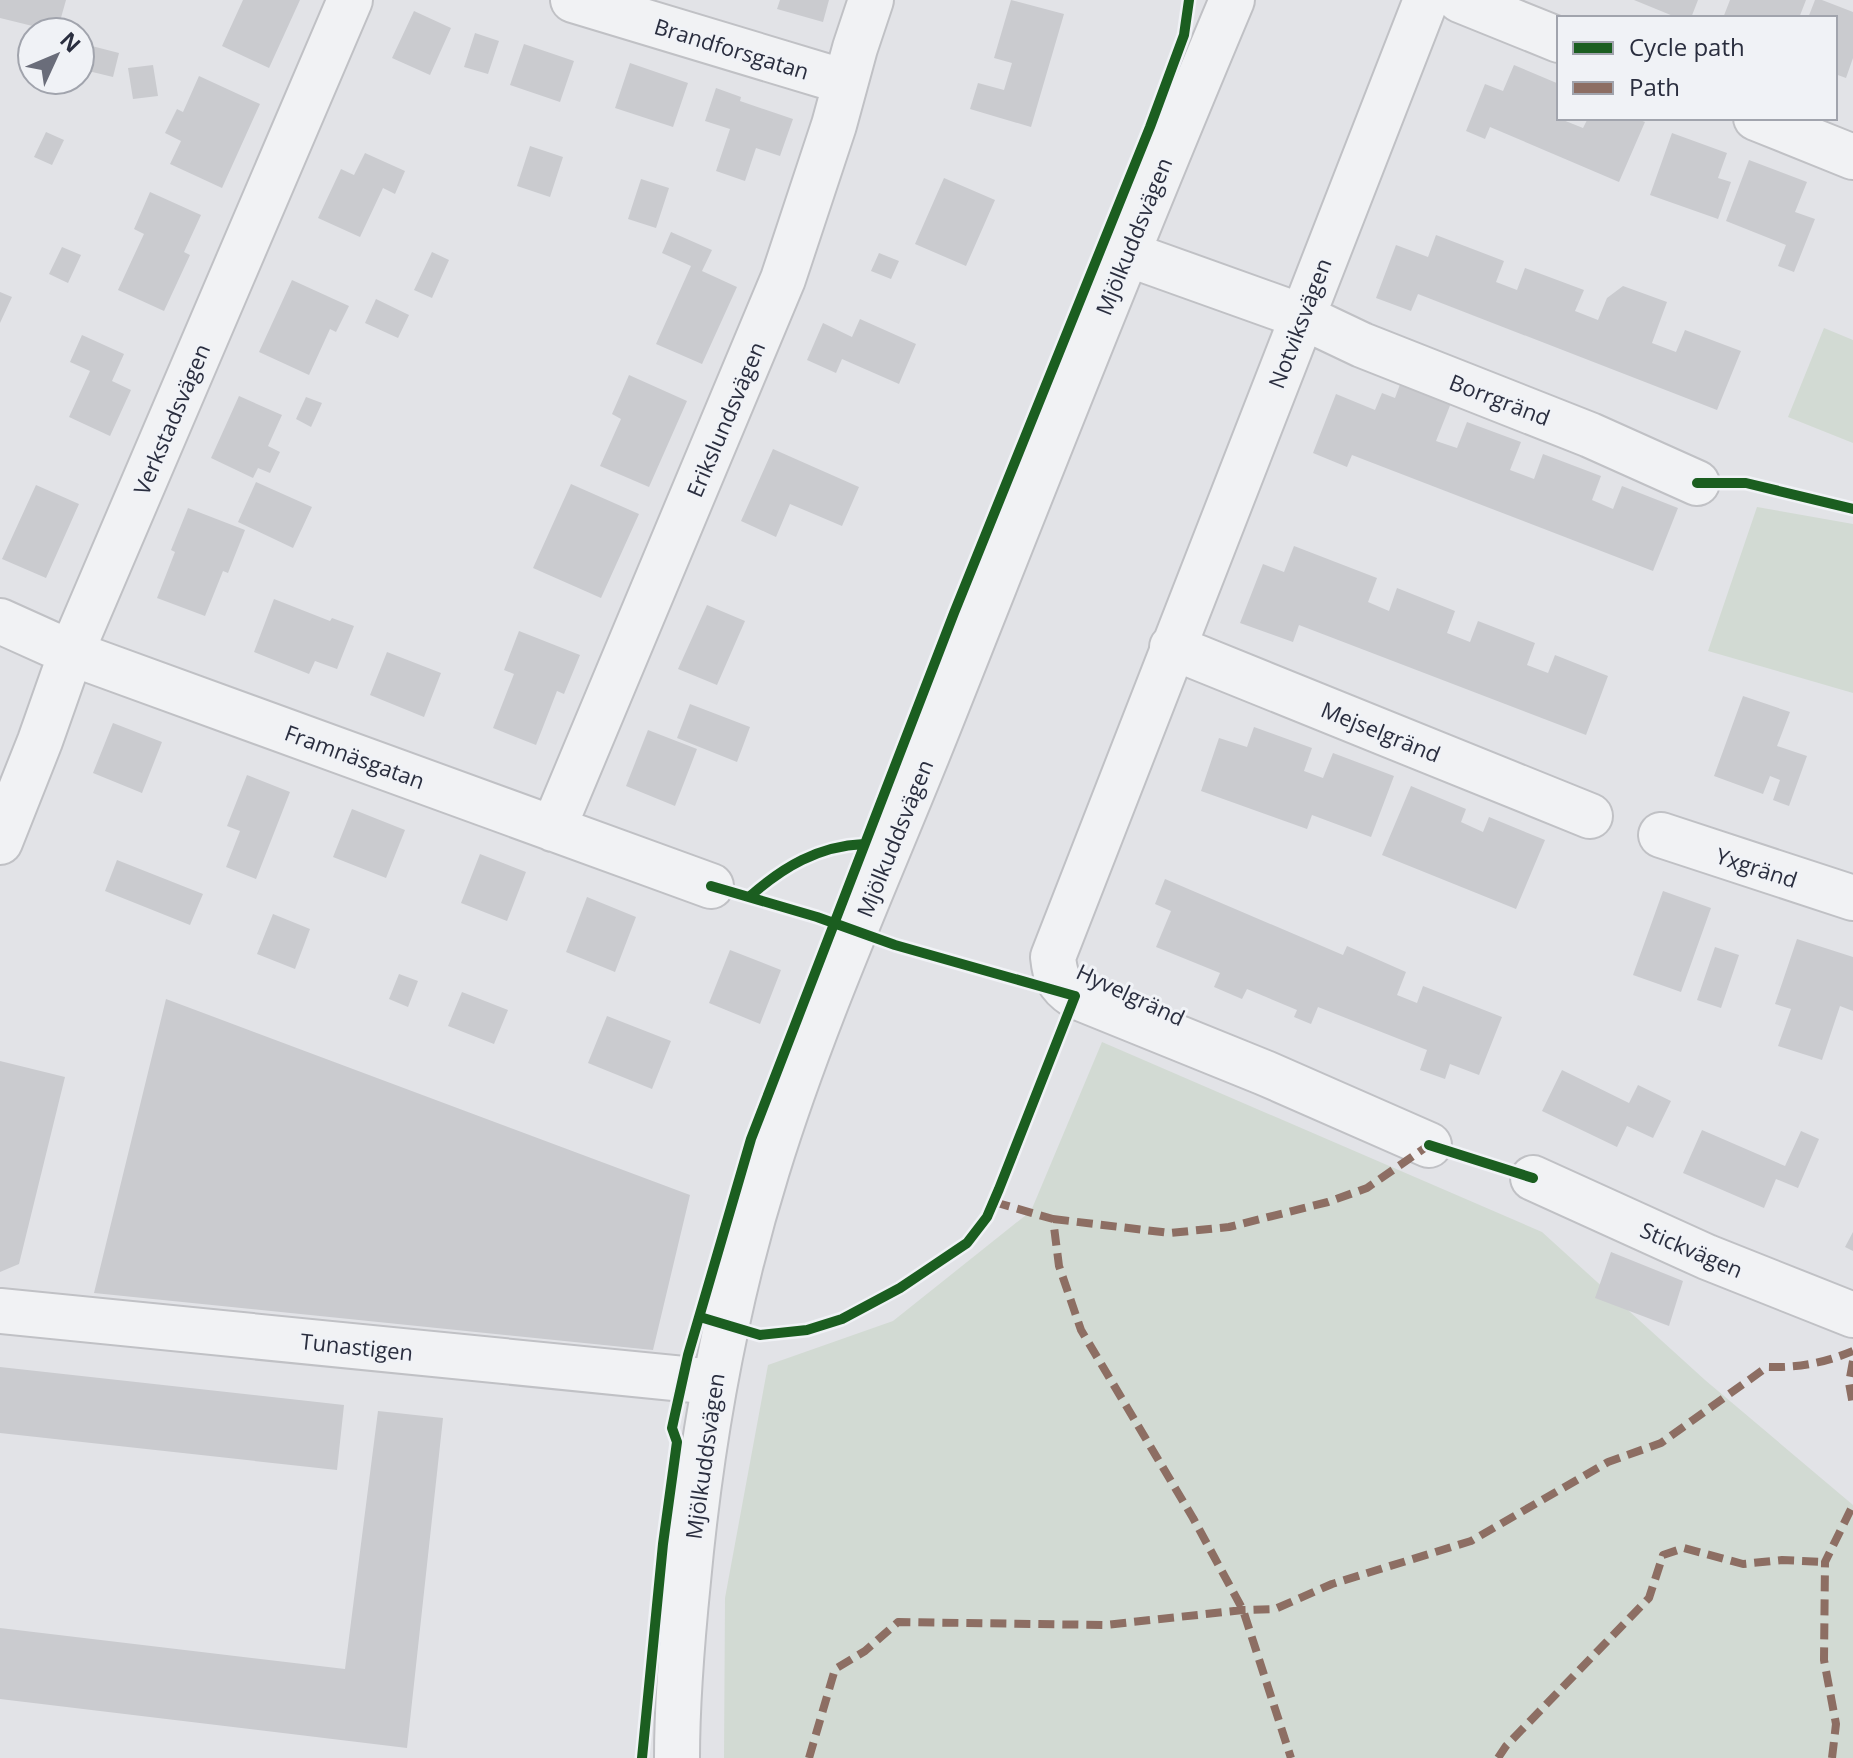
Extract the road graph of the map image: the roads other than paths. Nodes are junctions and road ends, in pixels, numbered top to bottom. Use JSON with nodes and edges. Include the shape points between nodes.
{"nodes":[{"id":1,"x":350,"y":0,"type":"edge"},
{"id":2,"x":573,"y":0,"type":"edge"},
{"id":3,"x":871,"y":0,"type":"edge"},
{"id":4,"x":1232,"y":0,"type":"edge"},
{"id":5,"x":1426,"y":0,"type":"edge"},
{"id":6,"x":1460,"y":0,"type":"edge"},
{"id":7,"x":1557,"y":39,"type":"edge"},
{"id":8,"x":845,"y":82,"type":"junction"},
{"id":9,"x":1761,"y":120,"type":"edge"},
{"id":10,"x":1853,"y":157,"type":"edge"},
{"id":11,"x":1125,"y":253,"type":"junction"},
{"id":12,"x":1301,"y":316,"type":"junction"},
{"id":13,"x":1697,"y":483,"type":"dead end"},
{"id":14,"x":0,"y":621,"type":"edge"},
{"id":15,"x":1172,"y":647,"type":"junction"},
{"id":16,"x":71,"y":653,"type":"junction"},
{"id":17,"x":1590,"y":816,"type":"dead end"},
{"id":18,"x":553,"y":829,"type":"junction"},
{"id":19,"x":1661,"y":835,"type":"dead end"},
{"id":20,"x":0,"y":842,"type":"edge"},
{"id":21,"x":711,"y":886,"type":"dead end"},
{"id":22,"x":1853,"y":898,"type":"edge"},
{"id":23,"x":1429,"y":1145,"type":"dead end"},
{"id":24,"x":1533,"y":1178,"type":"dead end"},
{"id":25,"x":0,"y":1311,"type":"edge"},
{"id":26,"x":1853,"y":1315,"type":"edge"},
{"id":27,"x":714,"y":1382,"type":"junction"},
{"id":28,"x":677,"y":1758,"type":"edge"}],
"edges":[{"from":1,"to":16,"type":"street","name":"Verkstadsvägen"},
{"from":2,"to":8,"type":"street","name":"Brandforsgatan"},
{"from":3,"to":8,"type":"street","name":"Erikslundsvägen"},
{"from":4,"to":11,"type":"street","name":"Mjölkuddsvägen"},
{"from":5,"to":12,"type":"street","name":"Notviksvägen"},
{"from":6,"to":7,"type":"street"},
{"from":8,"to":18,"type":"street","name":"Erikslundsvägen","via":[[783,279]]},
{"from":9,"to":10,"type":"street"},
{"from":11,"to":12,"type":"street"},
{"from":11,"to":27,"type":"street","name":"Mjölkuddsvägen","via":[[817,1029],[767,1168]]},
{"from":12,"to":13,"type":"street","name":"Borrgränd"},
{"from":12,"to":15,"type":"street","name":"Notviksvägen"},
{"from":14,"to":16,"type":"street","name":"Framnäsgatan"},
{"from":15,"to":17,"type":"street","name":"Mejselgränd"},
{"from":15,"to":23,"type":"street","name":"Hyvelgränd","via":[[1053,957],[1055,976],[1075,996]]},
{"from":16,"to":18,"type":"street","name":"Framnäsgatan"},
{"from":16,"to":20,"type":"street","name":"Verkstadsvägen"},
{"from":18,"to":21,"type":"street","name":"Framnäsgatan"},
{"from":19,"to":22,"type":"street","name":"Yxgränd"},
{"from":24,"to":26,"type":"street","name":"Stickvägen","via":[[1707,1257]]},
{"from":25,"to":27,"type":"street","name":"Tunastigen"},
{"from":27,"to":28,"type":"street","name":"Mjölkuddsvägen","via":[[696,1501]]}]}
